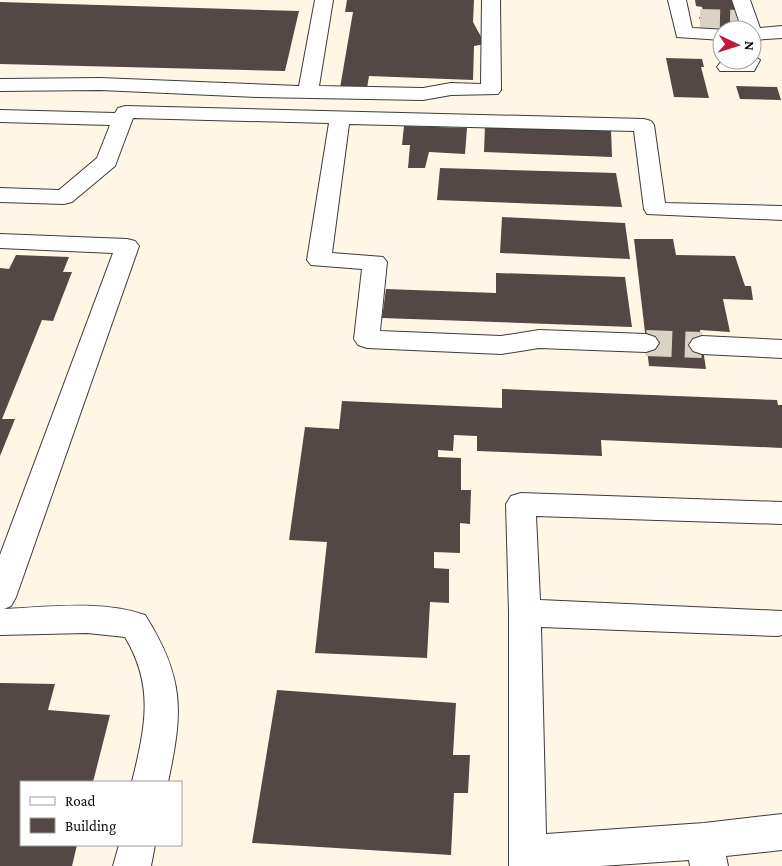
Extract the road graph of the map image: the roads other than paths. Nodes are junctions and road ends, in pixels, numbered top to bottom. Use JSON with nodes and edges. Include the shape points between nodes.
{"nodes":[{"id":1,"x":324,"y":0,"type":"edge"},
{"id":2,"x":491,"y":0,"type":"edge"},
{"id":3,"x":678,"y":0,"type":"edge"},
{"id":4,"x":695,"y":0,"type":"tunnel mouth"},
{"id":5,"x":739,"y":1,"type":"edge"},
{"id":6,"x":746,"y":20,"type":"edge"},
{"id":7,"x":682,"y":23,"type":"junction"},
{"id":8,"x":701,"y":24,"type":"tunnel mouth"},
{"id":9,"x":762,"y":30,"type":"tunnel mouth"},
{"id":10,"x":782,"y":32,"type":"edge"},
{"id":11,"x":712,"y":34,"type":"tunnel mouth"},
{"id":12,"x":0,"y":85,"type":"edge"},
{"id":13,"x":308,"y":90,"type":"junction"},
{"id":14,"x":0,"y":116,"type":"edge"},
{"id":15,"x":340,"y":118,"type":"junction"},
{"id":16,"x":123,"y":119,"type":"junction"},
{"id":17,"x":0,"y":195,"type":"edge"},
{"id":18,"x":782,"y":214,"type":"edge"},
{"id":19,"x":0,"y":241,"type":"edge"},
{"id":20,"x":646,"y":343,"type":"tunnel mouth"},
{"id":21,"x":702,"y":345,"type":"tunnel mouth"},
{"id":22,"x":782,"y":349,"type":"edge"},
{"id":23,"x":782,"y":514,"type":"edge"},
{"id":24,"x":0,"y":597,"type":"edge"},
{"id":25,"x":525,"y":613,"type":"junction"},
{"id":26,"x":0,"y":622,"type":"edge"},
{"id":27,"x":781,"y":629,"type":"edge"},
{"id":28,"x":150,"y":781,"type":"edge"},
{"id":29,"x":782,"y":832,"type":"edge"},
{"id":30,"x":137,"y":846,"type":"edge"},
{"id":31,"x":706,"y":853,"type":"edge"},
{"id":32,"x":528,"y":859,"type":"edge"},
{"id":33,"x":132,"y":866,"type":"edge"}],
"edges":[{"from":1,"to":13,"type":"lane"},
{"from":2,"to":13,"type":"lane","via":[[491,90],[451,88],[423,94]]},
{"from":3,"to":4,"type":"lane"},
{"from":3,"to":7,"type":"lane"},
{"from":5,"to":6,"type":"lane"},
{"from":7,"to":8,"type":"lane"},
{"from":7,"to":11,"type":"lane","via":[[684,34]]},
{"from":9,"to":10,"type":"lane"},
{"from":12,"to":13,"type":"lane","via":[[100,84]]},
{"from":14,"to":16,"type":"lane"},
{"from":15,"to":16,"type":"lane","via":[[125,112]]},
{"from":15,"to":18,"type":"lane","via":[[644,125],[655,209]]},
{"from":15,"to":20,"type":"lane","via":[[319,260],[375,262],[367,339],[501,345],[539,339]]},
{"from":16,"to":17,"type":"lane","via":[[107,161],[64,197]]},
{"from":19,"to":24,"type":"lane","via":[[127,246]]},
{"from":21,"to":22,"type":"lane"},
{"from":23,"to":25,"type":"lane","via":[[521,504]]},
{"from":25,"to":27,"type":"lane"},
{"from":25,"to":32,"type":"lane"},
{"from":26,"to":28,"type":"lane","via":[[87,620],[134,625],[150,649],[162,687],[162,728]]},
{"from":29,"to":31,"type":"lane"},
{"from":30,"to":33,"type":"lane"},
{"from":31,"to":32,"type":"lane"}]}
